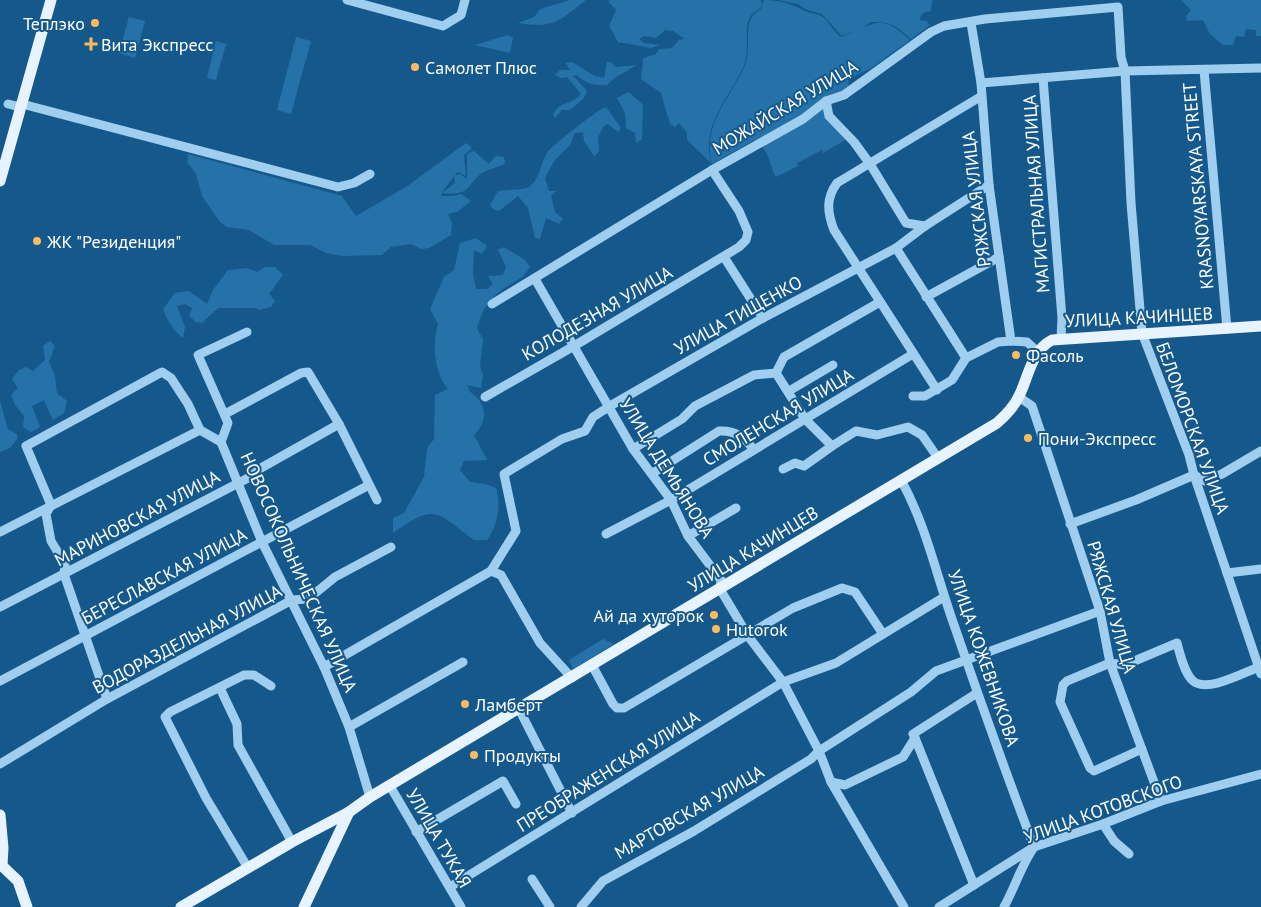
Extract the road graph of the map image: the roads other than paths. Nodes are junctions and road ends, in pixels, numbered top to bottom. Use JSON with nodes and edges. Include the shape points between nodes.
{"nodes":[{"id":1,"x":51,"y":0,"type":"edge"},
{"id":2,"x":347,"y":0,"type":"edge"},
{"id":3,"x":465,"y":0,"type":"edge"},
{"id":4,"x":1118,"y":7,"type":"joint"},
{"id":5,"x":972,"y":23,"type":"junction"},
{"id":6,"x":1261,"y":68,"type":"edge"},
{"id":7,"x":1204,"y":70,"type":"junction"},
{"id":8,"x":1125,"y":71,"type":"junction"},
{"id":9,"x":1044,"y":78,"type":"junction"},
{"id":10,"x":980,"y":83,"type":"junction"},
{"id":11,"x":980,"y":97,"type":"junction"},
{"id":12,"x":826,"y":101,"type":"junction"},
{"id":13,"x":8,"y":104,"type":"dead end"},
{"id":14,"x":22,"y":104,"type":"junction"},
{"id":15,"x":870,"y":164,"type":"junction"},
{"id":16,"x":712,"y":170,"type":"junction"},
{"id":17,"x":370,"y":174,"type":"dead end"},
{"id":18,"x":0,"y":181,"type":"edge"},
{"id":19,"x":990,"y":185,"type":"junction"},
{"id":20,"x":925,"y":226,"type":"junction"},
{"id":21,"x":896,"y":248,"type":"junction"},
{"id":22,"x":724,"y":257,"type":"junction"},
{"id":23,"x":999,"y":257,"type":"junction"},
{"id":24,"x":857,"y":268,"type":"junction"},
{"id":25,"x":534,"y":279,"type":"junction"},
{"id":26,"x":926,"y":297,"type":"junction"},
{"id":27,"x":880,"y":302,"type":"junction"},
{"id":28,"x":492,"y":304,"type":"dead end"},
{"id":29,"x":764,"y":318,"type":"junction"},
{"id":30,"x":1261,"y":326,"type":"edge"},
{"id":31,"x":1227,"y":329,"type":"junction"},
{"id":32,"x":247,"y":332,"type":"dead end"},
{"id":33,"x":1142,"y":333,"type":"junction"},
{"id":34,"x":1061,"y":338,"type":"junction"},
{"id":35,"x":1011,"y":340,"type":"junction"},
{"id":36,"x":574,"y":346,"type":"junction"},
{"id":37,"x":1037,"y":351,"type":"junction"},
{"id":38,"x":913,"y":354,"type":"junction"},
{"id":39,"x":966,"y":358,"type":"junction"},
{"id":40,"x":833,"y":365,"type":"dead end"},
{"id":41,"x":776,"y":373,"type":"junction"},
{"id":42,"x":937,"y":390,"type":"junction"},
{"id":43,"x":789,"y":392,"type":"junction"},
{"id":44,"x":913,"y":396,"type":"dead end"},
{"id":45,"x":485,"y":397,"type":"dead end"},
{"id":46,"x":1019,"y":397,"type":"junction"},
{"id":47,"x":610,"y":406,"type":"junction"},
{"id":48,"x":225,"y":414,"type":"junction"},
{"id":49,"x":805,"y":419,"type":"junction"},
{"id":50,"x":339,"y":424,"type":"junction"},
{"id":51,"x":200,"y":430,"type":"junction"},
{"id":52,"x":221,"y":442,"type":"junction"},
{"id":53,"x":832,"y":446,"type":"junction"},
{"id":54,"x":634,"y":449,"type":"junction"},
{"id":55,"x":753,"y":449,"type":"junction"},
{"id":56,"x":1261,"y":451,"type":"edge"},
{"id":57,"x":938,"y":458,"type":"junction"},
{"id":58,"x":783,"y":469,"type":"dead end"},
{"id":59,"x":654,"y":473,"type":"junction"},
{"id":60,"x":1194,"y":475,"type":"junction"},
{"id":61,"x":901,"y":480,"type":"junction"},
{"id":62,"x":237,"y":484,"type":"junction"},
{"id":63,"x":369,"y":485,"type":"junction"},
{"id":64,"x":377,"y":500,"type":"dead end"},
{"id":65,"x":671,"y":500,"type":"junction"},
{"id":66,"x":51,"y":505,"type":"junction"},
{"id":67,"x":736,"y":508,"type":"dead end"},
{"id":68,"x":1070,"y":524,"type":"junction"},
{"id":69,"x":0,"y":532,"type":"edge"},
{"id":70,"x":606,"y":534,"type":"dead end"},
{"id":71,"x":688,"y":536,"type":"junction"},
{"id":72,"x":262,"y":542,"type":"junction"},
{"id":73,"x":391,"y":547,"type":"dead end"},
{"id":74,"x":1261,"y":569,"type":"edge"},
{"id":75,"x":491,"y":571,"type":"junction"},
{"id":76,"x":1227,"y":573,"type":"junction"},
{"id":77,"x":64,"y":574,"type":"junction"},
{"id":78,"x":720,"y":589,"type":"junction"},
{"id":79,"x":944,"y":597,"type":"junction"},
{"id":80,"x":292,"y":600,"type":"junction"},
{"id":81,"x":0,"y":607,"type":"edge"},
{"id":82,"x":1100,"y":611,"type":"junction"},
{"id":83,"x":883,"y":634,"type":"junction"},
{"id":84,"x":86,"y":636,"type":"junction"},
{"id":85,"x":748,"y":636,"type":"junction"},
{"id":86,"x":966,"y":660,"type":"junction"},
{"id":87,"x":463,"y":662,"type":"dead end"},
{"id":88,"x":1110,"y":663,"type":"junction"},
{"id":89,"x":592,"y":665,"type":"junction"},
{"id":90,"x":324,"y":666,"type":"junction"},
{"id":91,"x":1260,"y":671,"type":"edge"},
{"id":92,"x":572,"y":678,"type":"junction"},
{"id":93,"x":0,"y":681,"type":"edge"},
{"id":94,"x":783,"y":682,"type":"junction"},
{"id":95,"x":271,"y":686,"type":"dead end"},
{"id":96,"x":220,"y":688,"type":"junction"},
{"id":97,"x":977,"y":693,"type":"junction"},
{"id":98,"x":106,"y":700,"type":"junction"},
{"id":99,"x":519,"y":709,"type":"junction"},
{"id":100,"x":349,"y":727,"type":"junction"},
{"id":101,"x":914,"y":738,"type":"junction"},
{"id":102,"x":1142,"y":749,"type":"junction"},
{"id":103,"x":819,"y":751,"type":"junction"},
{"id":104,"x":0,"y":764,"type":"edge"},
{"id":105,"x":1261,"y":774,"type":"edge"},
{"id":106,"x":831,"y":782,"type":"junction"},
{"id":107,"x":390,"y":786,"type":"junction"},
{"id":108,"x":370,"y":797,"type":"junction"},
{"id":109,"x":1161,"y":801,"type":"junction"},
{"id":110,"x":516,"y":804,"type":"dead end"},
{"id":111,"x":349,"y":812,"type":"junction"},
{"id":112,"x":572,"y":813,"type":"junction"},
{"id":113,"x":0,"y":815,"type":"edge"},
{"id":114,"x":1103,"y":824,"type":"junction"},
{"id":115,"x":416,"y":832,"type":"junction"},
{"id":116,"x":292,"y":842,"type":"junction"},
{"id":117,"x":1034,"y":847,"type":"junction"},
{"id":118,"x":1129,"y":854,"type":"dead end"},
{"id":119,"x":1,"y":865,"type":"edge"},
{"id":120,"x":248,"y":868,"type":"junction"},
{"id":121,"x":532,"y":879,"type":"dead end"},
{"id":122,"x":974,"y":885,"type":"junction"},
{"id":123,"x":450,"y":888,"type":"junction"},
{"id":124,"x":27,"y":907,"type":"edge"},
{"id":125,"x":180,"y":907,"type":"edge"},
{"id":126,"x":304,"y":907,"type":"edge"},
{"id":127,"x":461,"y":907,"type":"edge"},
{"id":128,"x":550,"y":907,"type":"edge"},
{"id":129,"x":581,"y":907,"type":"edge"},
{"id":130,"x":904,"y":907,"type":"edge"},
{"id":131,"x":939,"y":907,"type":"edge"},
{"id":132,"x":1004,"y":907,"type":"edge"}],
"edges":[{"from":1,"to":14,"type":"main road"},
{"from":2,"to":3,"type":"street","via":[[443,26],[461,15]]},
{"from":4,"to":5,"type":"street","name":"МОЖАЙСКАЯ УЛИЦА","via":[[985,19]]},
{"from":4,"to":8,"type":"street","name":"БЕЛОМОРСКАЯ УЛИЦА"},
{"from":5,"to":10,"type":"street","name":"РЯЖСКАЯ УЛИЦА"},
{"from":5,"to":12,"type":"street","name":"МОЖАЙСКАЯ УЛИЦА","via":[[944,26],[931,32],[844,95]]},
{"from":6,"to":7,"type":"street"},
{"from":7,"to":8,"type":"street"},
{"from":7,"to":31,"type":"street","name":"KRASNOYARSKAYA STREET"},
{"from":8,"to":9,"type":"street"},
{"from":8,"to":33,"type":"street","name":"БЕЛОМОРСКАЯ УЛИЦА"},
{"from":9,"to":10,"type":"street"},
{"from":9,"to":34,"type":"street","name":"МАГИСТРАЛЬНАЯ УЛИЦА"},
{"from":10,"to":11,"type":"street","name":"РЯЖСКАЯ УЛИЦА"},
{"from":11,"to":15,"type":"street"},
{"from":11,"to":19,"type":"street","name":"РЯЖСКАЯ УЛИЦА"},
{"from":12,"to":15,"type":"street","via":[[829,116]]},
{"from":12,"to":16,"type":"street","name":"МОЖАЙСКАЯ УЛИЦА","via":[[803,119]]},
{"from":13,"to":14,"type":"street"},
{"from":14,"to":17,"type":"street","via":[[338,187]]},
{"from":14,"to":18,"type":"main road"},
{"from":15,"to":20,"type":"street","via":[[906,223]]},
{"from":15,"to":24,"type":"street","via":[[837,183],[829,194],[830,219]]},
{"from":16,"to":22,"type":"street","name":"КОЛОДЕЗНАЯ УЛИЦА","via":[[748,232],[746,240]]},
{"from":16,"to":25,"type":"street","name":"МОЖАЙСКАЯ УЛИЦА"},
{"from":19,"to":20,"type":"street","name":"УЛИЦА ТИЩЕНКО"},
{"from":19,"to":23,"type":"street","name":"РЯЖСКАЯ УЛИЦА"},
{"from":20,"to":21,"type":"street","name":"УЛИЦА ТИЩЕНКО"},
{"from":21,"to":24,"type":"street","name":"УЛИЦА ТИЩЕНКО"},
{"from":21,"to":26,"type":"street"},
{"from":22,"to":29,"type":"street"},
{"from":22,"to":36,"type":"street","name":"КОЛОДЕЗНАЯ УЛИЦА"},
{"from":23,"to":26,"type":"street"},
{"from":23,"to":35,"type":"street","name":"РЯЖСКАЯ УЛИЦА"},
{"from":24,"to":27,"type":"street"},
{"from":24,"to":29,"type":"street","name":"УЛИЦА ТИЩЕНКО"},
{"from":25,"to":28,"type":"street","name":"МОЖАЙСКАЯ УЛИЦА"},
{"from":25,"to":36,"type":"street","name":"УЛИЦА ДЕМЬЯНОВА"},
{"from":26,"to":39,"type":"street"},
{"from":27,"to":38,"type":"street"},
{"from":27,"to":41,"type":"street","via":[[784,357]]},
{"from":29,"to":47,"type":"street","name":"УЛИЦА ТИЩЕНКО"},
{"from":30,"to":31,"type":"main road","name":"УЛИЦА КАЧИНЦЕВ"},
{"from":31,"to":33,"type":"main road","name":"УЛИЦА КАЧИНЦЕВ"},
{"from":32,"to":48,"type":"street","via":[[198,355]]},
{"from":33,"to":34,"type":"main road","name":"УЛИЦА КАЧИНЦЕВ"},
{"from":33,"to":60,"type":"street","name":"БЕЛОМОРСКАЯ УЛИЦА"},
{"from":34,"to":37,"type":"main road","name":"УЛИЦА КАЧИНЦЕВ"},
{"from":35,"to":37,"type":"street","via":[[1026,342]]},
{"from":35,"to":39,"type":"street","via":[[998,342]]},
{"from":36,"to":45,"type":"street","name":"КОЛОДЕЗНАЯ УЛИЦА"},
{"from":36,"to":47,"type":"street","name":"УЛИЦА ДЕМЬЯНОВА"},
{"from":37,"to":46,"type":"main road","name":"УЛИЦА КАЧИНЦЕВ"},
{"from":38,"to":42,"type":"street"},
{"from":38,"to":49,"type":"street","name":"СМОЛЕНСКАЯ УЛИЦА"},
{"from":39,"to":42,"type":"street","via":[[952,380]]},
{"from":40,"to":43,"type":"street"},
{"from":41,"to":43,"type":"street"},
{"from":41,"to":54,"type":"street","via":[[754,376],[695,406]]},
{"from":42,"to":44,"type":"street","via":[[925,396]]},
{"from":43,"to":49,"type":"street"},
{"from":46,"to":57,"type":"main road","name":"УЛИЦА КАЧИНЦЕВ","via":[[997,423]]},
{"from":46,"to":68,"type":"street","name":"РЯЖСКАЯ УЛИЦА","via":[[1032,406]]},
{"from":47,"to":54,"type":"street","name":"УЛИЦА ДЕМЬЯНОВА"},
{"from":47,"to":75,"type":"street","name":"УЛИЦА ТИЩЕНКО","via":[[594,417],[585,431],[562,439],[504,474],[516,532]]},
{"from":48,"to":50,"type":"street","via":[[308,372]]},
{"from":48,"to":52,"type":"street","via":[[228,422]]},
{"from":49,"to":53,"type":"street"},
{"from":49,"to":55,"type":"street","name":"СМОЛЕНСКАЯ УЛИЦА"},
{"from":50,"to":62,"type":"street","name":"МАРИНОВСКАЯ УЛИЦА"},
{"from":50,"to":63,"type":"street"},
{"from":51,"to":52,"type":"street","name":"НОВОСОКОЛЬНИЧЕСКАЯ УЛИЦА"},
{"from":51,"to":66,"type":"street"},
{"from":51,"to":66,"type":"street","via":[[171,378],[162,372],[26,446]]},
{"from":52,"to":62,"type":"street","name":"НОВОСОКОЛЬНИЧЕСКАЯ УЛИЦА"},
{"from":53,"to":57,"type":"street","via":[[856,431],[877,435],[908,427],[922,435]]},
{"from":53,"to":58,"type":"street","via":[[804,466],[795,463]]},
{"from":54,"to":59,"type":"street","name":"УЛИЦА ДЕМЬЯНОВА"},
{"from":55,"to":59,"type":"street","via":[[739,435],[728,430],[719,431]]},
{"from":55,"to":65,"type":"street","name":"СМОЛЕНСКАЯ УЛИЦА"},
{"from":56,"to":60,"type":"street","via":[[1204,481]]},
{"from":57,"to":61,"type":"main road","name":"УЛИЦА КАЧИНЦЕВ"},
{"from":59,"to":65,"type":"street","name":"УЛИЦА ДЕМЬЯНОВА"},
{"from":60,"to":68,"type":"street"},
{"from":60,"to":76,"type":"street","name":"БЕЛОМОРСКАЯ УЛИЦА"},
{"from":61,"to":78,"type":"main road","name":"УЛИЦА КАЧИНЦЕВ"},
{"from":61,"to":79,"type":"street","name":"УЛИЦА КОЖЕВНИКОВА","via":[[916,509]]},
{"from":62,"to":72,"type":"street","name":"НОВОСОКОЛЬНИЧЕСКАЯ УЛИЦА"},
{"from":62,"to":77,"type":"street","name":"МАРИНОВСКАЯ УЛИЦА"},
{"from":63,"to":64,"type":"street"},
{"from":63,"to":72,"type":"street","name":"БЕРЕСЛАВСКАЯ УЛИЦА"},
{"from":65,"to":70,"type":"street","name":"СМОЛЕНСКАЯ УЛИЦА"},
{"from":65,"to":71,"type":"street","name":"УЛИЦА ДЕМЬЯНОВА"},
{"from":66,"to":69,"type":"street"},
{"from":66,"to":77,"type":"street","via":[[46,514],[47,522],[52,542],[66,564]]},
{"from":67,"to":71,"type":"street"},
{"from":68,"to":82,"type":"street","name":"РЯЖСКАЯ УЛИЦА"},
{"from":71,"to":78,"type":"street","name":"УЛИЦА ДЕМЬЯНОВА","via":[[720,580]]},
{"from":72,"to":80,"type":"street","name":"НОВОСОКОЛЬНИЧЕСКАЯ УЛИЦА"},
{"from":72,"to":84,"type":"street","name":"БЕРЕСЛАВСКАЯ УЛИЦА"},
{"from":73,"to":80,"type":"street","name":"ВОДОРАЗДЕЛЬНАЯ УЛИЦА","via":[[335,578],[308,599]]},
{"from":74,"to":76,"type":"street"},
{"from":75,"to":90,"type":"street"},
{"from":75,"to":92,"type":"street","via":[[501,575],[540,643]]},
{"from":76,"to":91,"type":"street","name":"БЕЛОМОРСКАЯ УЛИЦА"},
{"from":77,"to":81,"type":"street","name":"МАРИНОВСКАЯ УЛИЦА"},
{"from":77,"to":84,"type":"street"},
{"from":78,"to":85,"type":"street","name":"УЛИЦА ДЕМЬЯНОВА"},
{"from":78,"to":89,"type":"main road","name":"УЛИЦА КАЧИНЦЕВ"},
{"from":79,"to":83,"type":"street","name":"ПРЕОБРАЖЕНСКАЯ УЛИЦА"},
{"from":79,"to":86,"type":"street","name":"УЛИЦА КОЖЕВНИКОВА"},
{"from":80,"to":90,"type":"street","name":"НОВОСОКОЛЬНИЧЕСКАЯ УЛИЦА"},
{"from":80,"to":98,"type":"street","name":"ВОДОРАЗДЕЛЬНАЯ УЛИЦА"},
{"from":82,"to":86,"type":"street","name":"МАРТОВСКАЯ УЛИЦА"},
{"from":82,"to":88,"type":"street","name":"РЯЖСКАЯ УЛИЦА"},
{"from":83,"to":85,"type":"street","via":[[855,592],[842,588],[793,608]]},
{"from":83,"to":94,"type":"street","name":"ПРЕОБРАЖЕНСКАЯ УЛИЦА","via":[[836,663]]},
{"from":84,"to":93,"type":"street","name":"БЕРЕСЛАВСКАЯ УЛИЦА"},
{"from":84,"to":98,"type":"street"},
{"from":85,"to":89,"type":"street","via":[[624,708],[613,704]]},
{"from":85,"to":94,"type":"street","name":"УЛИЦА ДЕМЬЯНОВА"},
{"from":86,"to":97,"type":"street","name":"УЛИЦА КОЖЕВНИКОВА"},
{"from":86,"to":103,"type":"street","name":"МАРТОВСКАЯ УЛИЦА","via":[[936,671],[912,692]]},
{"from":87,"to":100,"type":"street"},
{"from":88,"to":91,"type":"street","via":[[1124,664],[1177,643],[1192,680],[1202,686]]},
{"from":88,"to":102,"type":"street","name":"РЯЖСКАЯ УЛИЦА"},
{"from":88,"to":102,"type":"street","via":[[1067,681],[1063,685],[1060,702],[1090,768],[1094,770]]},
{"from":89,"to":92,"type":"main road","name":"УЛИЦА КАЧИНЦЕВ"},
{"from":90,"to":100,"type":"street","name":"НОВОСОКОЛЬНИЧЕСКАЯ УЛИЦА"},
{"from":92,"to":99,"type":"main road","name":"УЛИЦА КАЧИНЦЕВ"},
{"from":94,"to":103,"type":"street","name":"УЛИЦА ДЕМЬЯНОВА"},
{"from":94,"to":112,"type":"street","name":"ПРЕОБРАЖЕНСКАЯ УЛИЦА"},
{"from":95,"to":96,"type":"street","via":[[258,677],[244,675]]},
{"from":96,"to":116,"type":"street","via":[[237,724],[238,745]]},
{"from":96,"to":120,"type":"street","via":[[170,712],[165,719],[206,798]]},
{"from":97,"to":101,"type":"street","via":[[913,734]]},
{"from":97,"to":117,"type":"street","name":"УЛИЦА КОЖЕВНИКОВА"},
{"from":98,"to":104,"type":"street","name":"ВОДОРАЗДЕЛЬНАЯ УЛИЦА"},
{"from":99,"to":107,"type":"main road","name":"УЛИЦА КАЧИНЦЕВ"},
{"from":99,"to":112,"type":"street"},
{"from":100,"to":108,"type":"street","name":"НОВОСОКОЛЬНИЧЕСКАЯ УЛИЦА"},
{"from":101,"to":106,"type":"street","via":[[903,757],[845,785]]},
{"from":101,"to":122,"type":"street"},
{"from":102,"to":109,"type":"street","name":"РЯЖСКАЯ УЛИЦА"},
{"from":103,"to":106,"type":"street","name":"УЛИЦА ДЕМЬЯНОВА"},
{"from":103,"to":129,"type":"street","name":"МАРТОВСКАЯ УЛИЦА","via":[[724,813],[602,881]]},
{"from":105,"to":109,"type":"street","name":"УЛИЦА КОТОВСКОГО"},
{"from":106,"to":130,"type":"street","name":"УЛИЦА ДЕМЬЯНОВА"},
{"from":107,"to":108,"type":"main road","name":"УЛИЦА КАЧИНЦЕВ"},
{"from":107,"to":115,"type":"street","name":"УЛИЦА ТУКАЯ"},
{"from":108,"to":111,"type":"main road","name":"УЛИЦА КАЧИНЦЕВ"},
{"from":109,"to":114,"type":"street","name":"УЛИЦА КОТОВСКОГО"},
{"from":110,"to":115,"type":"street","via":[[504,781]]},
{"from":111,"to":116,"type":"main road"},
{"from":111,"to":126,"type":"main road","name":"УЛИЦА КАЧИНЦЕВ"},
{"from":112,"to":123,"type":"street","name":"ПРЕОБРАЖЕНСКАЯ УЛИЦА"},
{"from":113,"to":119,"type":"main road"},
{"from":114,"to":117,"type":"street","name":"УЛИЦА КОТОВСКОГО"},
{"from":114,"to":118,"type":"street"},
{"from":115,"to":123,"type":"street","name":"УЛИЦА ТУКАЯ"},
{"from":116,"to":120,"type":"main road"},
{"from":117,"to":122,"type":"street","name":"УЛИЦА КОТОВСКОГО"},
{"from":117,"to":132,"type":"street","via":[[1022,865]]},
{"from":119,"to":124,"type":"main road","via":[[18,881]]},
{"from":120,"to":125,"type":"main road"},
{"from":121,"to":128,"type":"street"},
{"from":122,"to":131,"type":"street","name":"УЛИЦА КОТОВСКОГО"},
{"from":123,"to":127,"type":"street","name":"УЛИЦА ТУКАЯ"}]}
